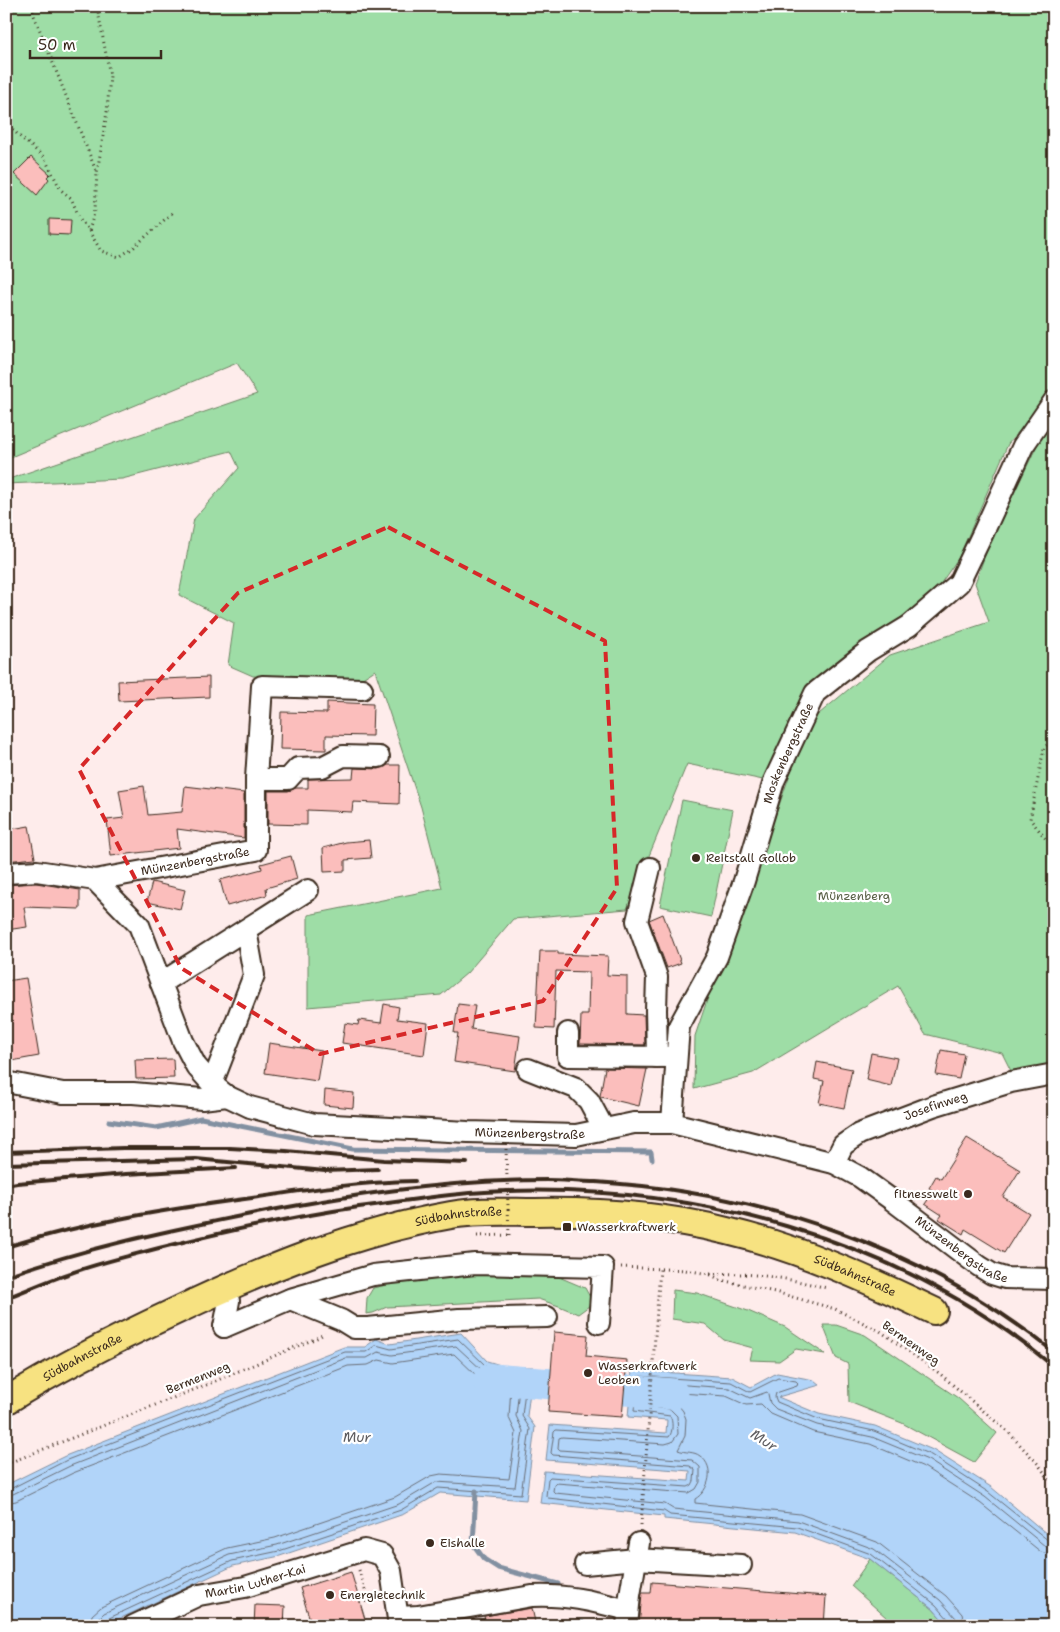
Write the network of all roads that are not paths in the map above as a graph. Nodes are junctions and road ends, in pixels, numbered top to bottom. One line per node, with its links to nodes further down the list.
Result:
1 (1054, 401): 12 (street, Moskenbergstraße)
2 (362, 689): 4 (street, Münzenbergstraße)
3 (379, 757): 4 (street)
4 (256, 779): 7 (street, Münzenbergstraße)
5 (650, 868): 12 (street)
6 (6, 873): 7 (street, Münzenbergstraße)
7 (95, 880): 10 (street, Münzenbergstraße)
8 (308, 890): 9 (street)
9 (246, 930): 10 (street); 16 (street)
10 (161, 983): 16 (street, Münzenbergstraße)
11 (568, 1033): 12 (street)
12 (666, 1057): 17 (street, Moskenbergstraße)
13 (528, 1069): 18 (street)
14 (1054, 1074): 19 (street, Josefinweg)
15 (6, 1082): 16 (street)
16 (220, 1090): 18 (street, Münzenbergstraße)
17 (672, 1122): 18 (street, Münzenbergstraße); 19 (street, Münzenbergstraße)
18 (604, 1129)
19 (834, 1163): 20 (street, Münzenbergstraße)
20 (1054, 1279)
21 (226, 1287): 22 (street); 23 (main road, Südbahnstraße); 26 (main road, Südbahnstraße)
22 (290, 1299): 24 (street); 25 (street)
23 (934, 1311)
24 (547, 1317)
25 (599, 1318)
26 (6, 1401)
27 (638, 1551): 28 (street); 29 (street); 30 (street)
28 (585, 1564)
29 (741, 1566)
30 (627, 1618): 31 (street)
31 (399, 1621): 32 (street, Martin Luther-Kai)
32 (133, 1626)

